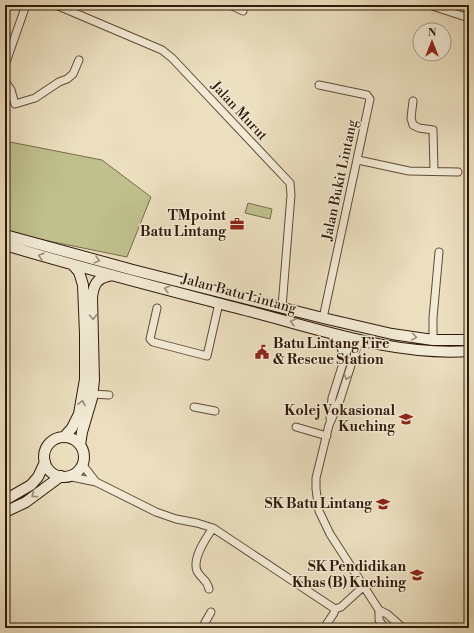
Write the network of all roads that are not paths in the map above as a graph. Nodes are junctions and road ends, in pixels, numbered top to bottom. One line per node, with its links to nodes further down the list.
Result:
1 (26, 5): 8 (street)
2 (56, 5): 21 (street, Jalan Murut)
3 (230, 5): 5 (street)
4 (430, 5): 6 (street)
5 (243, 11)
6 (469, 18)
7 (80, 60): 9 (street)
8 (5, 65)
9 (5, 81)
10 (319, 85): 12 (street, Jalan Bukit Lintang)
11 (413, 102): 13 (street)
12 (358, 160): 13 (street); 23 (street, Jalan Bukit Lintang)
13 (434, 171): 14 (street)
14 (458, 172)
15 (5, 235): 21 (main road, Jalan Batu Lintang, one-way to 21)
16 (5, 246): 18 (main road, Jalan Batu Lintang, one-way to 16)
17 (439, 252): 28 (street)
18 (73, 265): 19 (main road, Jalan Batu Lintang); 41 (main road, one-way to 18)
19 (112, 275): 20 (main road, Jalan Batu Lintang, one-way to 19); 32 (main road, one-way to 32)
20 (219, 303): 22 (street); 25 (main road, Jalan Batu Lintang, one-way to 20)
21 (282, 307): 23 (main road, Jalan Batu Lintang)
22 (158, 308)
23 (323, 318): 24 (main road, Jalan Batu Lintang)
24 (334, 321): 26 (main road, Jalan Batu Lintang); 27 (main road)
25 (330, 332): 27 (main road, Jalan Batu Lintang); 31 (main road)
26 (392, 334): 27 (main road); 28 (main road, Jalan Batu Lintang, one-way to 28)
27 (356, 337): 30 (main road, Jalan Batu Lintang); 31 (street); 35 (street, one-way to 35)
28 (433, 340): 29 (main road, Jalan Batu Lintang)
29 (469, 340)
30 (469, 350)
31 (345, 358): 34 (street)
32 (92, 394): 33 (street); 42 (main road)
33 (109, 395)
34 (332, 398): 35 (street); 38 (street)
35 (340, 400): 38 (street)
36 (194, 407): 37 (street)
37 (215, 411)
38 (330, 425): 40 (street)
39 (296, 427): 40 (street)
40 (327, 436): 50 (street)
41 (64, 437): 42 (main road); 43 (main road)
42 (80, 445): 44 (main road)
43 (45, 462): 45 (main road); 47 (main road)
44 (82, 464): 45 (main road); 46 (street)
45 (64, 476): 46 (street); 48 (main road, one-way to 48)
46 (96, 482): 49 (street)
47 (5, 500)
48 (5, 512)
49 (213, 528): 51 (street); 52 (street)
50 (364, 586): 52 (street); 53 (street)
51 (209, 588)
52 (335, 609): 56 (street)
53 (379, 610): 57 (street); 58 (street)
54 (211, 612): 55 (street)
55 (202, 628)
56 (324, 628)
57 (385, 628)
58 (403, 628)

